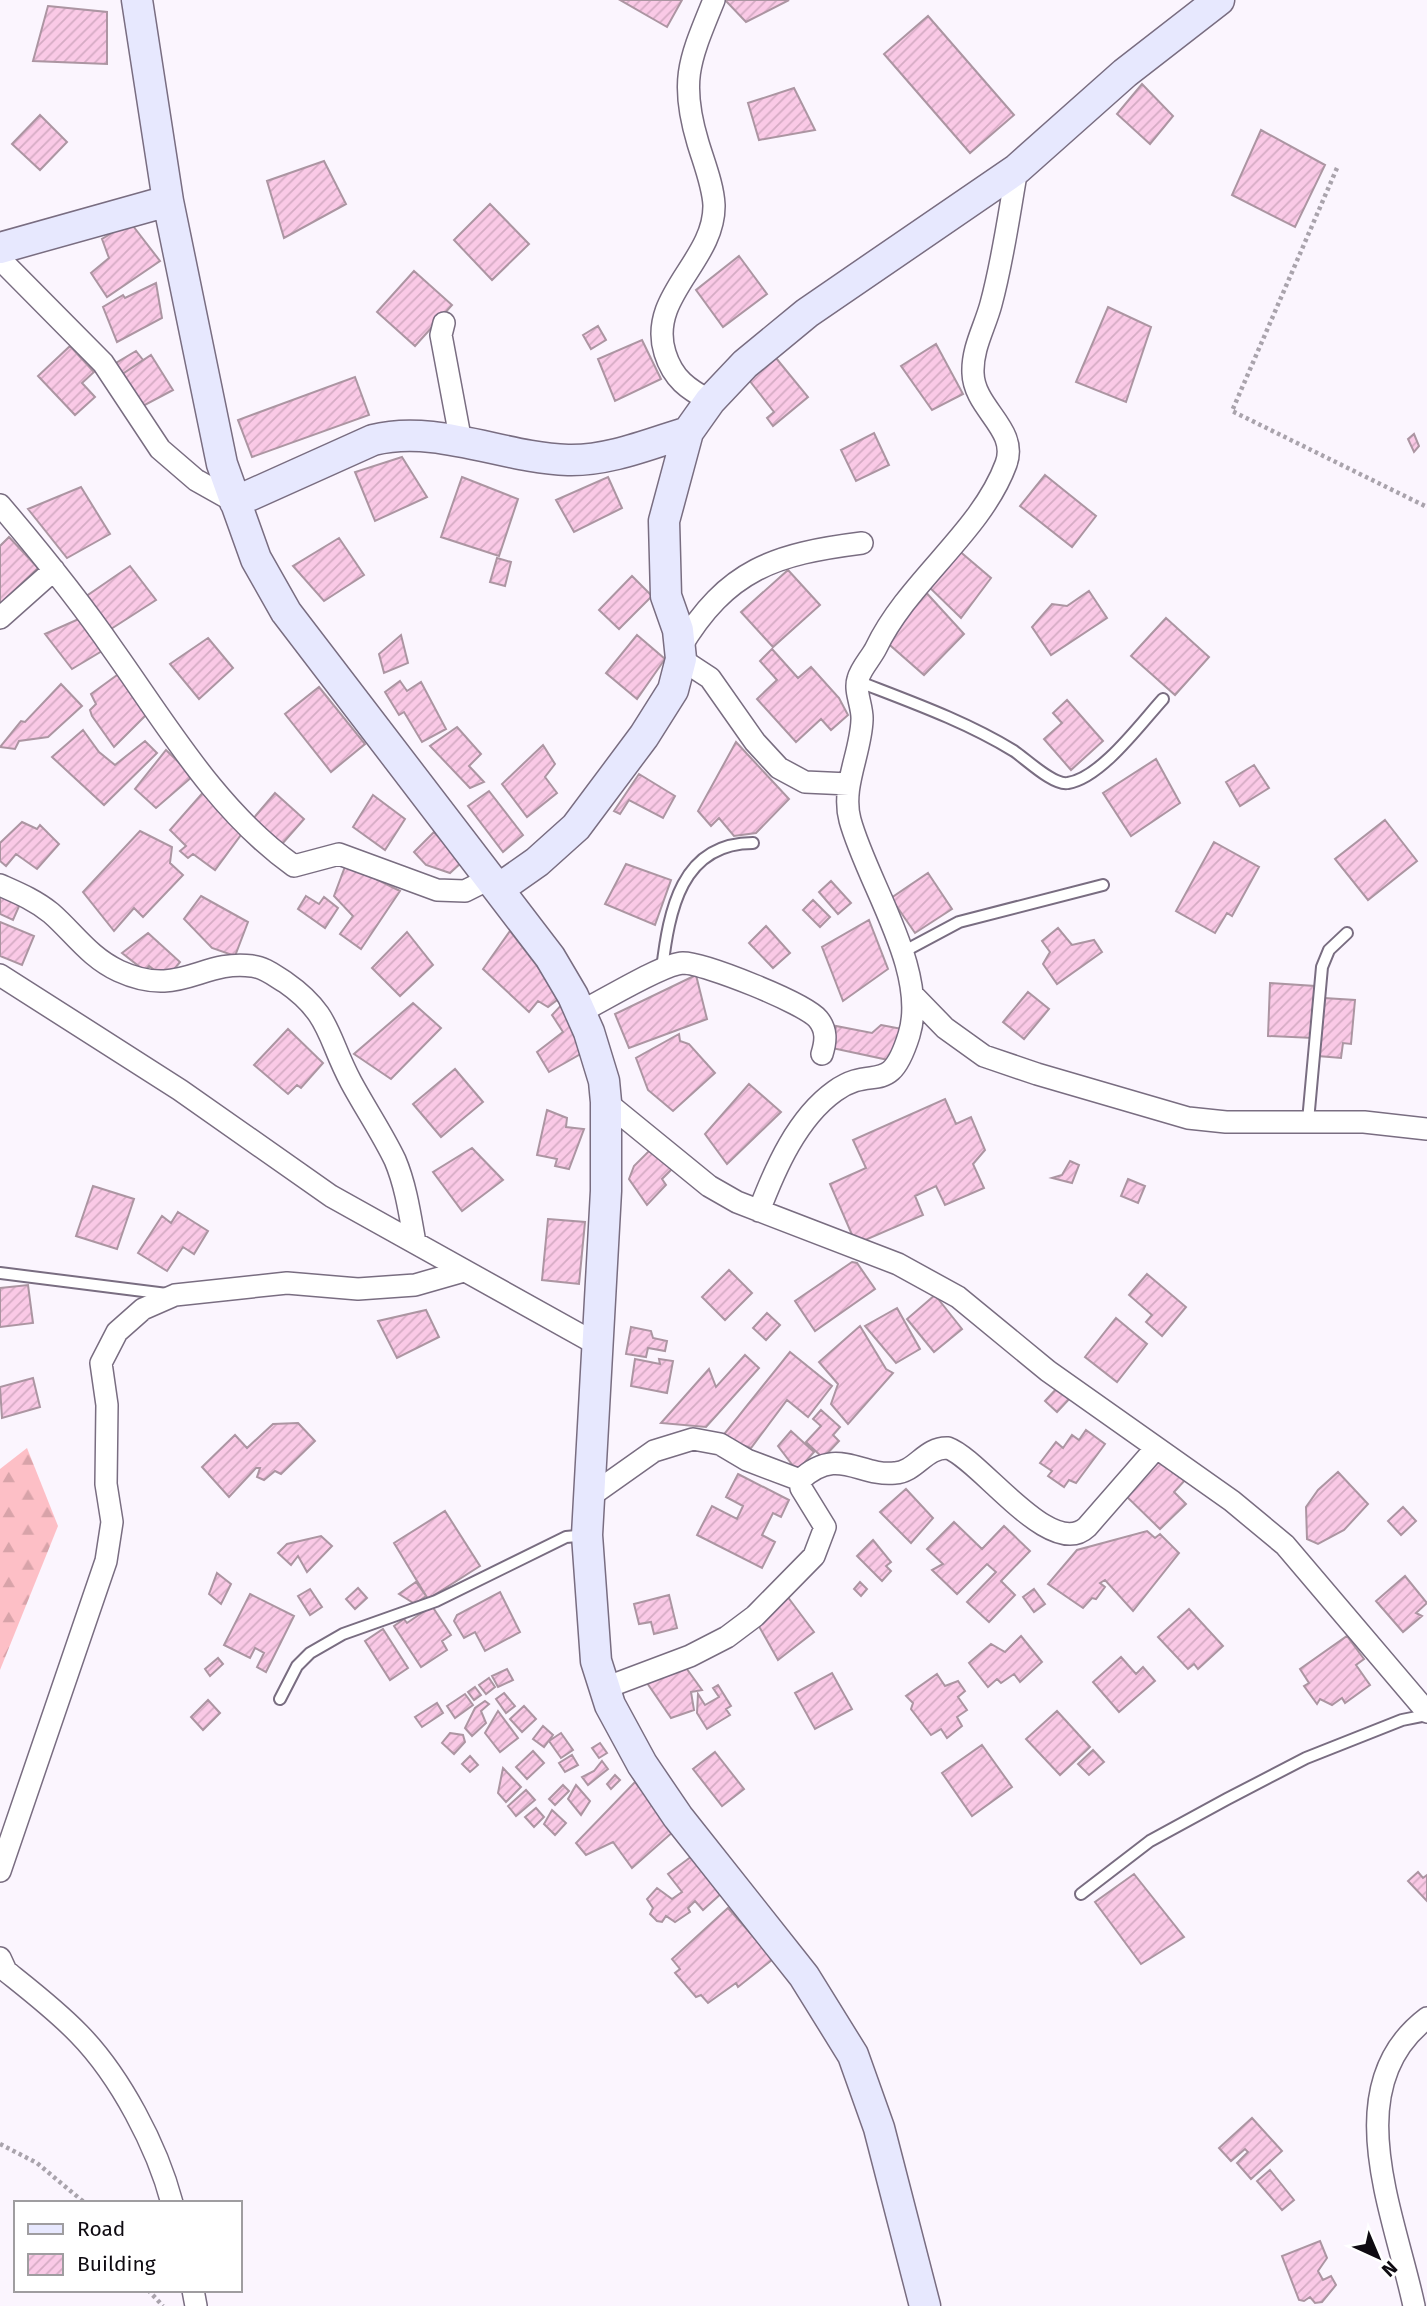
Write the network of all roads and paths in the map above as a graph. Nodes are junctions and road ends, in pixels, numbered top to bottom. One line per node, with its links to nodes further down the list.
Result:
1 (136, 0): 6 (main road)
2 (714, 0): 10 (street)
3 (1219, 0): 5 (main road)
4 (1337, 168): 15 (path)
5 (1017, 169): 10 (main road); 20 (street)
6 (168, 201): 7 (main road); 13 (main road)
7 (0, 248)
8 (0, 259): 13 (street)
9 (444, 323): 12 (street)
10 (710, 401): 11 (main road)
11 (688, 432): 12 (main road); 19 (main road)
12 (461, 442): 13 (main road)
13 (235, 502): 24 (main road)
14 (0, 505): 17 (street)
15 (1427, 507)
16 (862, 543): 19 (street)
17 (54, 570): 18 (street); 24 (street)
18 (0, 618)
19 (680, 654): 22 (street); 24 (main road)
20 (857, 681): 21 (lane); 22 (street)
21 (1163, 699)
22 (849, 784): 28 (street)
23 (753, 843): 29 (lane)
24 (495, 883): 32 (main road)
25 (0, 885): 38 (street)
26 (1103, 885): 28 (lane)
27 (1347, 933): 35 (lane)
28 (901, 953): 31 (street)
29 (662, 969): 32 (street); 33 (street)
30 (0, 975): 38 (street)
31 (913, 995): 35 (street); 37 (street)
32 (580, 1012): 34 (main road)
33 (822, 1054)
34 (606, 1102): 37 (street); 42 (main road)
35 (1308, 1121): 36 (street)
36 (1427, 1129)
37 (759, 1211): 43 (street)
38 (415, 1242): 39 (street)
39 (464, 1271): 41 (street); 42 (street)
40 (0, 1273): 41 (lane)
41 (175, 1295): 50 (street)
42 (600, 1346): 45 (main road)
43 (1156, 1448): 44 (street); 49 (street)
44 (800, 1480): 45 (street); 47 (street)
45 (589, 1497): 46 (main road)
46 (587, 1535): 47 (main road); 48 (lane)
47 (605, 1688): 59 (main road)
48 (281, 1699)
49 (1427, 1714): 51 (lane)
50 (0, 1871)
51 (1081, 1894)
52 (0, 1958): 56 (street)
53 (1427, 2018): 60 (street)
54 (0, 2144): 55 (path)
55 (83, 2201)
56 (171, 2201)
57 (150, 2292): 58 (path)
58 (163, 2306)
59 (925, 2306)
60 (1414, 2306)

